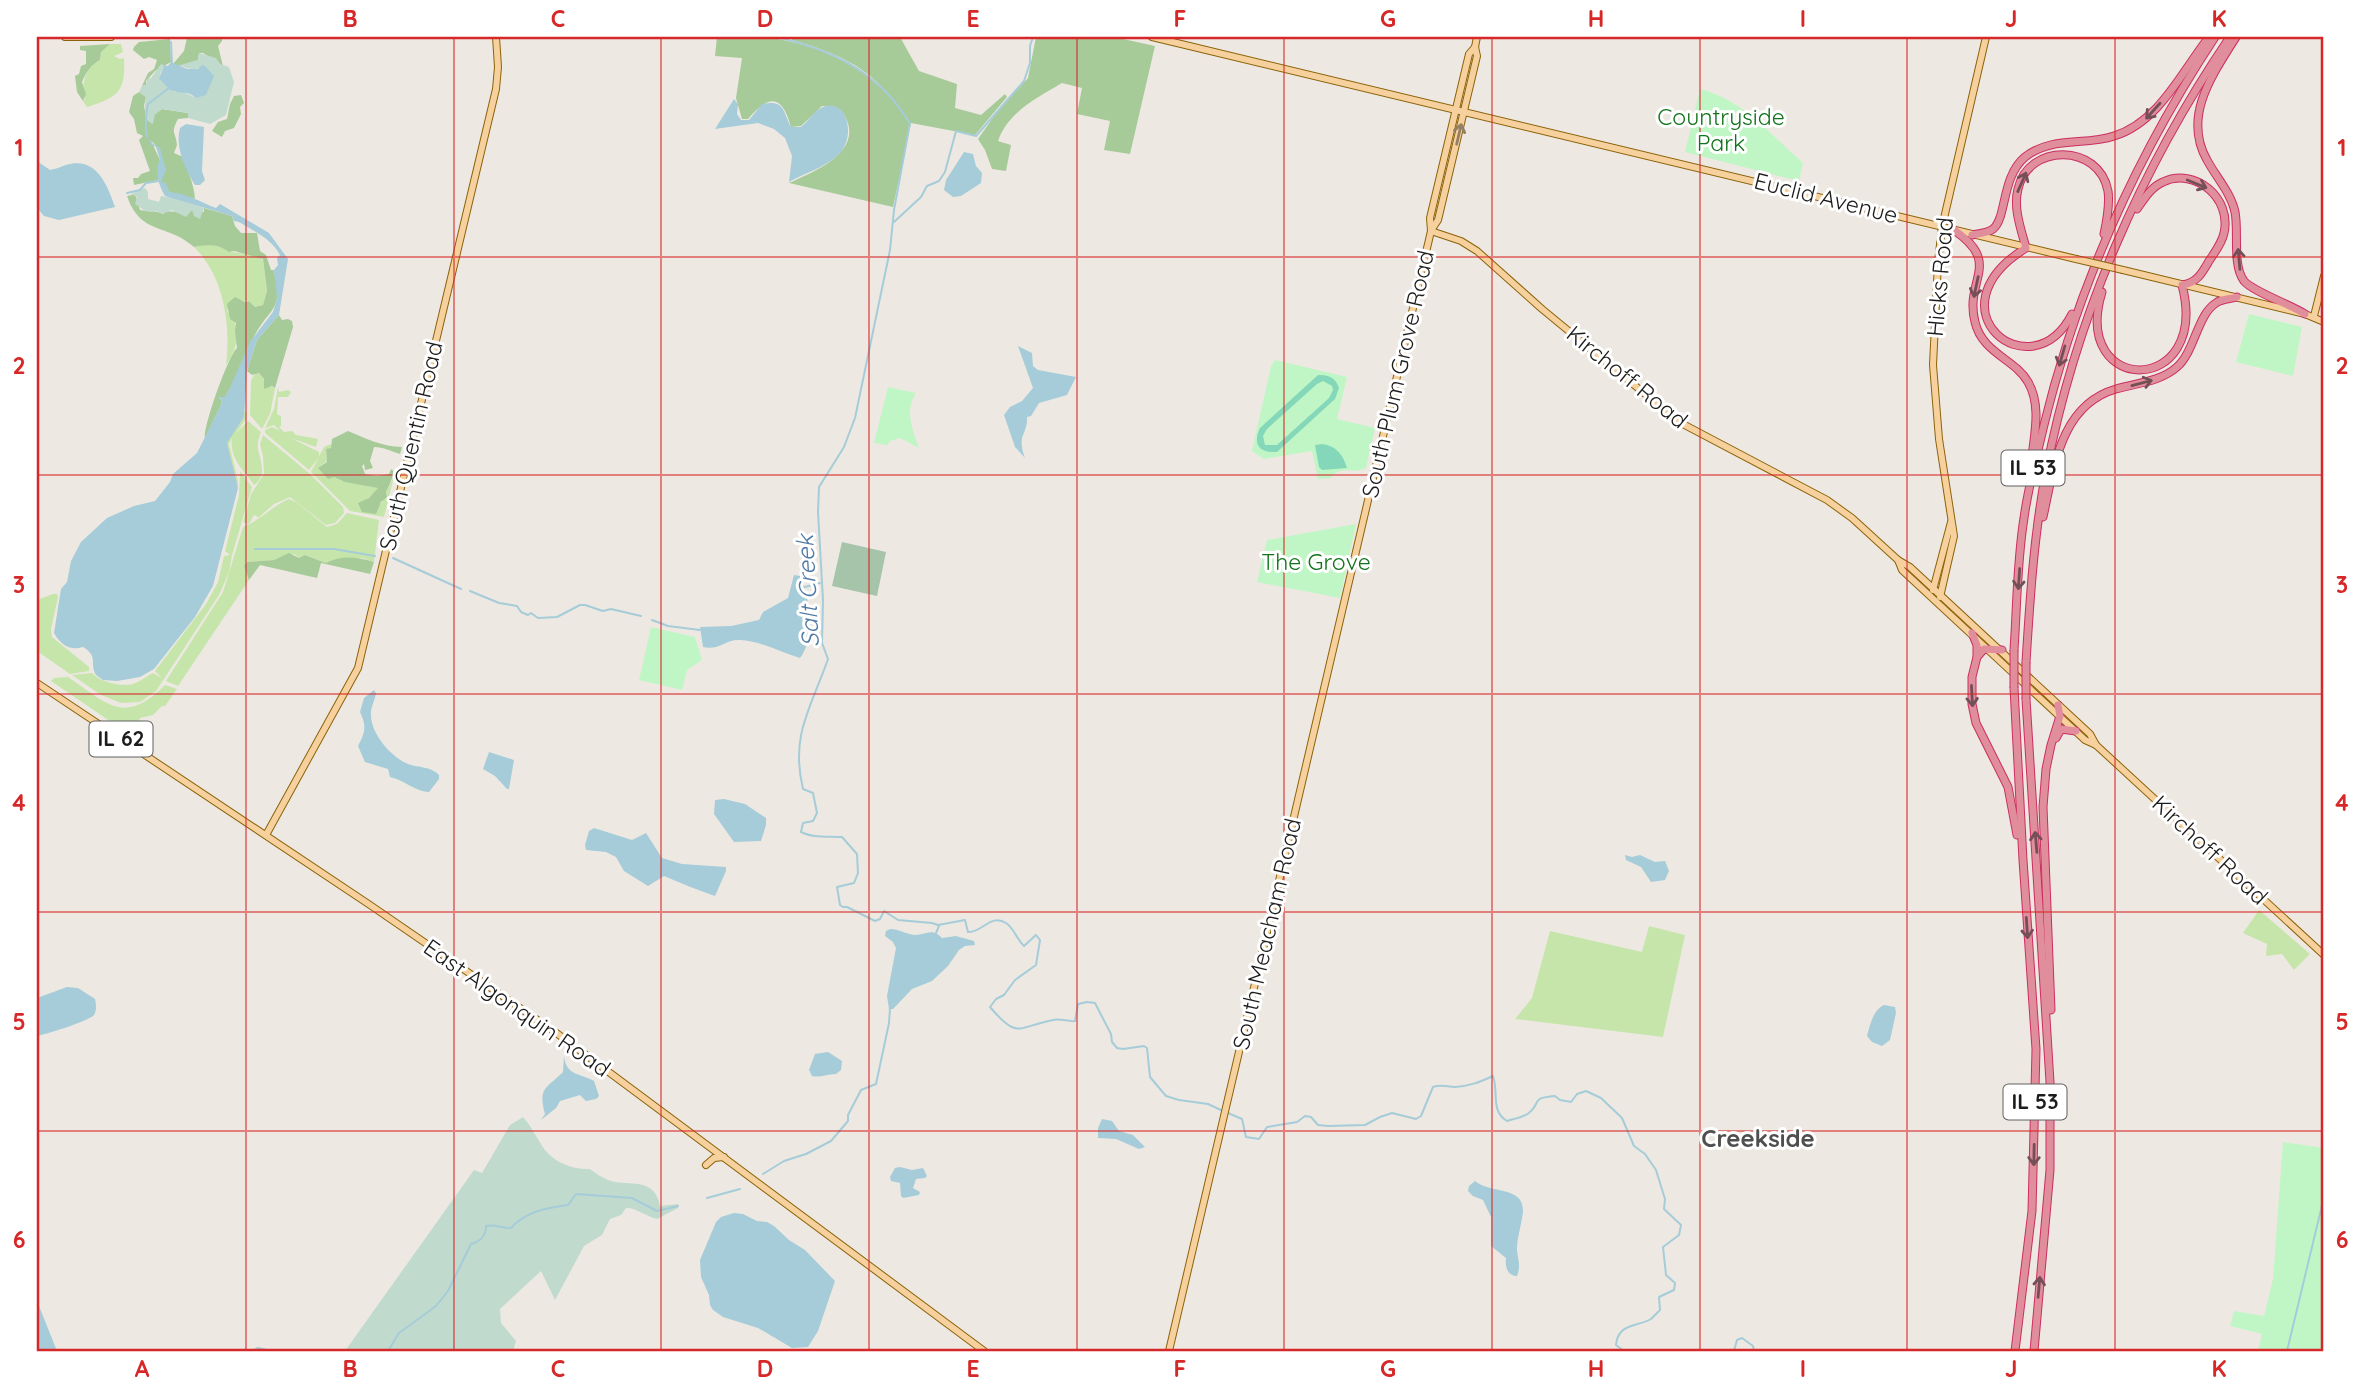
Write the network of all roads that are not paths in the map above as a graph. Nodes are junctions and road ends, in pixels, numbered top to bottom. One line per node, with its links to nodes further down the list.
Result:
1 (65, 37): 2 (main road)
2 (111, 37)
3 (496, 37): 49 (main road, South Quentin Road)
4 (1152, 37): 11 (main road, Euclid Avenue)
5 (1477, 37): 10 (main road, South Plum Grove Road)
6 (1986, 37): 13 (main road, Hicks Road)
7 (2208, 37): 16 (highway, one-way to 16)
8 (2215, 37): 17 (highway, IL 53)
9 (2233, 37): 18 (highway, IL 53); 25 (highway, one-way to 9)
10 (1475, 47): 11 (main road, South Plum Grove Road); 12 (main road, South Plum Grove Road)
11 (1455, 110): 12 (main road, Euclid Avenue); 15 (main road, South Plum Grove Road)
12 (1464, 112): 13 (main road, Euclid Avenue); 15 (main road, South Plum Grove Road, one-way to 12)
13 (1942, 227): 14 (main road, Euclid Avenue); 30 (main road, Hicks Road)
14 (1954, 230): 16 (main road, Euclid Avenue); 28 (highway, one-way to 28)
15 (1431, 231): 29 (main road, South Plum Grove Road); 32 (main road, Kirchoff Road)
16 (1972, 235): 19 (main road, Euclid Avenue)
17 (2101, 246): 19 (highway, one-way to 17); 23 (highway, IL 53)
18 (2115, 246): 20 (highway, IL 53); 22 (highway, one-way to 22)
19 (2026, 248): 22 (main road, Euclid Avenue, bridge); 23 (highway)
20 (2108, 261): 22 (highway); 31 (highway, IL 53)
21 (2324, 276): 25 (main road)
22 (2182, 285): 24 (main road, Euclid Avenue)
23 (2083, 291): 28 (highway, IL 53, one-way to 28)
24 (2236, 298): 25 (main road, Euclid Avenue); 31 (highway, one-way to 24)
25 (2310, 315): 26 (main road); 27 (main road)
26 (2324, 315)
27 (2324, 322)
28 (2030, 483): 50 (highway, IL 53, one-way to 50, bridge)
29 (1365, 516): 57 (main road, South Meacham Road)
30 (1951, 521): 33 (main road); 36 (main road)
31 (2035, 548): 52 (highway, IL 53, one-way to 31, bridge)
32 (1898, 561): 34 (main road, Kirchoff Road); 37 (main road, Kirchoff Road)
33 (1938, 571): 34 (main road); 35 (main road)
34 (1920, 575): 35 (main road, Kirchoff Road)
35 (1934, 589): 36 (main road, Kirchoff Road); 37 (main road)
36 (1940, 594): 38 (main road); 41 (main road, Kirchoff Road)
37 (1931, 597): 38 (main road, Kirchoff Road)
38 (1938, 604): 39 (main road, Kirchoff Road)
39 (1972, 633): 40 (main road, Kirchoff Road); 42 (highway)
40 (1987, 649): 41 (highway); 42 (highway); 45 (main road, Kirchoff Road)
41 (2002, 650): 44 (main road, Kirchoff Road)
42 (1977, 657): 50 (highway, one-way to 50)
43 (37, 683): 49 (main road, East Algonquin Road / IL 62)
44 (2058, 705): 45 (highway); 47 (main road, Kirchoff Road)
45 (2060, 716): 46 (main road, Kirchoff Road); 48 (highway)
46 (2076, 731): 47 (main road, Kirchoff Road); 48 (highway)
47 (2096, 745): 51 (main road, Kirchoff Road)
48 (2048, 762): 52 (highway)
49 (266, 835): 53 (main road, East Algonquin Road / IL 62)
50 (2023, 860): 55 (highway, IL 53, one-way to 55)
51 (2324, 955)
52 (2049, 1056): 58 (highway, IL 53, one-way to 52)
53 (724, 1157): 54 (main road); 56 (main road, East Algonquin Road / IL 62)
54 (705, 1165)
55 (2014, 1349)
56 (984, 1351)
57 (1169, 1351)
58 (2032, 1351)

